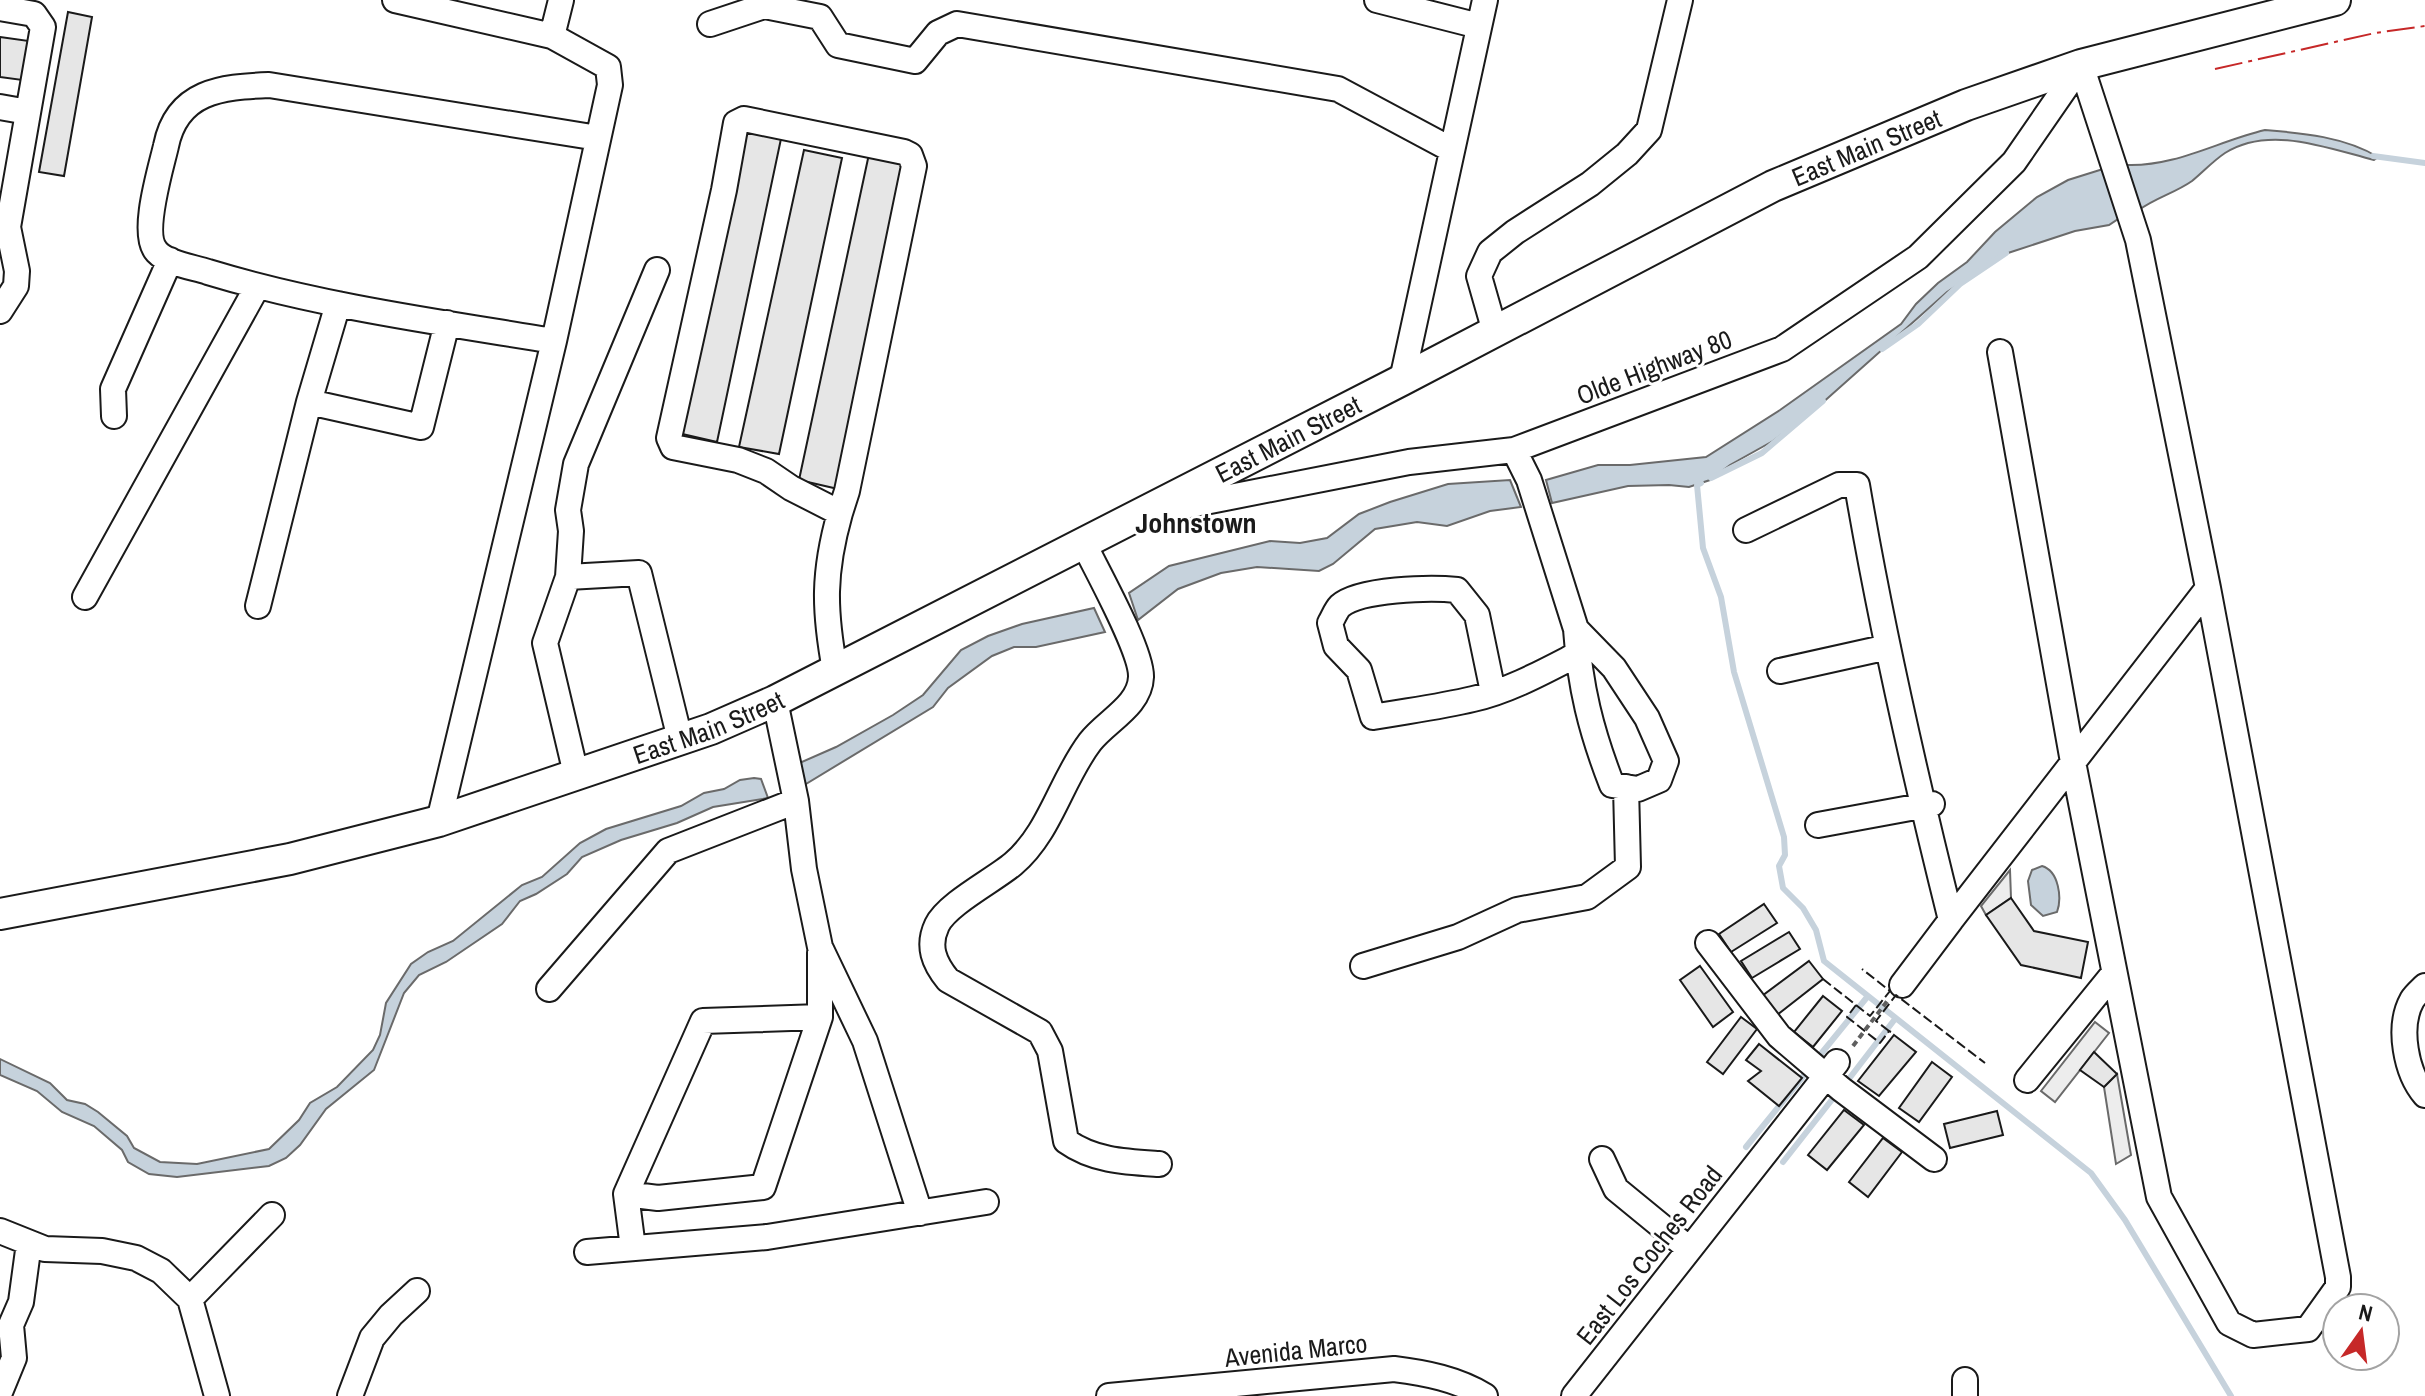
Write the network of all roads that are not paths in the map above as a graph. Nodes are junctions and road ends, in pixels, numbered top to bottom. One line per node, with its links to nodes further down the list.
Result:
1 (395, 0): 7 (street)
2 (561, 0): 11 (street)
3 (1377, 0): 10 (street)
4 (1485, 0): 10 (street)
5 (1680, 0): 23 (street)
6 (2324, 1): 12 (main road, East Main Street)
7 (452, 6): 11 (street)
8 (9, 9): 14 (street)
9 (710, 24): 16 (street)
10 (1479, 26): 16 (street)
11 (552, 36): 15 (street)
12 (2081, 65): 23 (main road, East Main Street); 29 (street, Olde Highway 80); 35 (street)
13 (0, 107): 14 (street)
14 (28, 112): 21 (street)
15 (598, 138): 17 (street); 24 (street)
16 (1452, 150): 26 (street)
17 (170, 260): 19 (street); 28 (street)
18 (657, 270): 34 (street)
19 (257, 287): 20 (street); 36 (street)
20 (338, 304): 22 (street); 27 (street)
21 (0, 311)
22 (447, 323): 24 (street); 27 (street)
23 (1495, 332): 26 (main road, East Main Street)
24 (554, 341): 51 (street)
25 (2000, 352): 46 (street)
26 (1402, 380): 31 (main road, East Main Street)
27 (309, 402): 37 (street)
28 (114, 416)
29 (1514, 450): 31 (street, Olde Highway 80); 38 (street)
30 (840, 513): 30 (street); 41 (street)
31 (1137, 515): 33 (main road, East Main Street)
32 (1746, 530): 39 (street)
33 (1084, 544): 41 (main road, East Main Street); 68 (street)
34 (568, 577): 45 (street); 47 (street)
35 (2208, 588): 46 (street); 58 (street)
36 (85, 597)
37 (258, 606)
38 (1576, 629): 40 (street); 48 (street)
39 (1888, 647): 42 (street); 50 (street)
40 (1578, 654): 43 (street); 48 (street)
41 (835, 670): 44 (main road, East Main Street)
42 (1780, 671)
43 (1493, 692): 43 (street)
44 (775, 701): 45 (main road, East Main Street); 49 (street)
45 (680, 739): 47 (main road, East Main Street)
46 (2073, 762): 54 (street); 58 (street)
47 (576, 774): 51 (main road, East Main Street)
48 (1626, 787): 57 (street)
49 (796, 801): 56 (street); 60 (street)
50 (1927, 805): 52 (street); 54 (street)
51 (439, 821): 53 (main road, East Main Street)
52 (1818, 825)
53 (0, 914)
54 (1951, 920): 61 (street)
55 (1708, 943): 63 (street)
56 (820, 947): 62 (street); 71 (street)
57 (1363, 966)
58 (2114, 973): 64 (street)
59 (2425, 986): 65 (street)
60 (549, 989)
61 (1898, 989)
62 (820, 1017): 69 (street); 69 (street)
63 (1838, 1061): 67 (street); 76 (street, East Los Coches Road)
64 (2027, 1080)
65 (2425, 1095)
66 (1602, 1159): 76 (street)
67 (1934, 1159)
68 (1159, 1164)
69 (626, 1194): 75 (street)
70 (986, 1202): 71 (street)
71 (920, 1213): 75 (street)
72 (272, 1215): 79 (street)
73 (0, 1231): 74 (street)
74 (29, 1243): 79 (street); 80 (street)
75 (633, 1248): 77 (street)
76 (1688, 1248): 85 (street, East Los Coches Road)
77 (587, 1252)
78 (417, 1291): 82 (street)
79 (190, 1299): 81 (street)
80 (0, 1392)
81 (217, 1396)
82 (350, 1396)
83 (1109, 1396): 84 (street, Avenida Marco)
84 (1485, 1396)
85 (1574, 1396)

